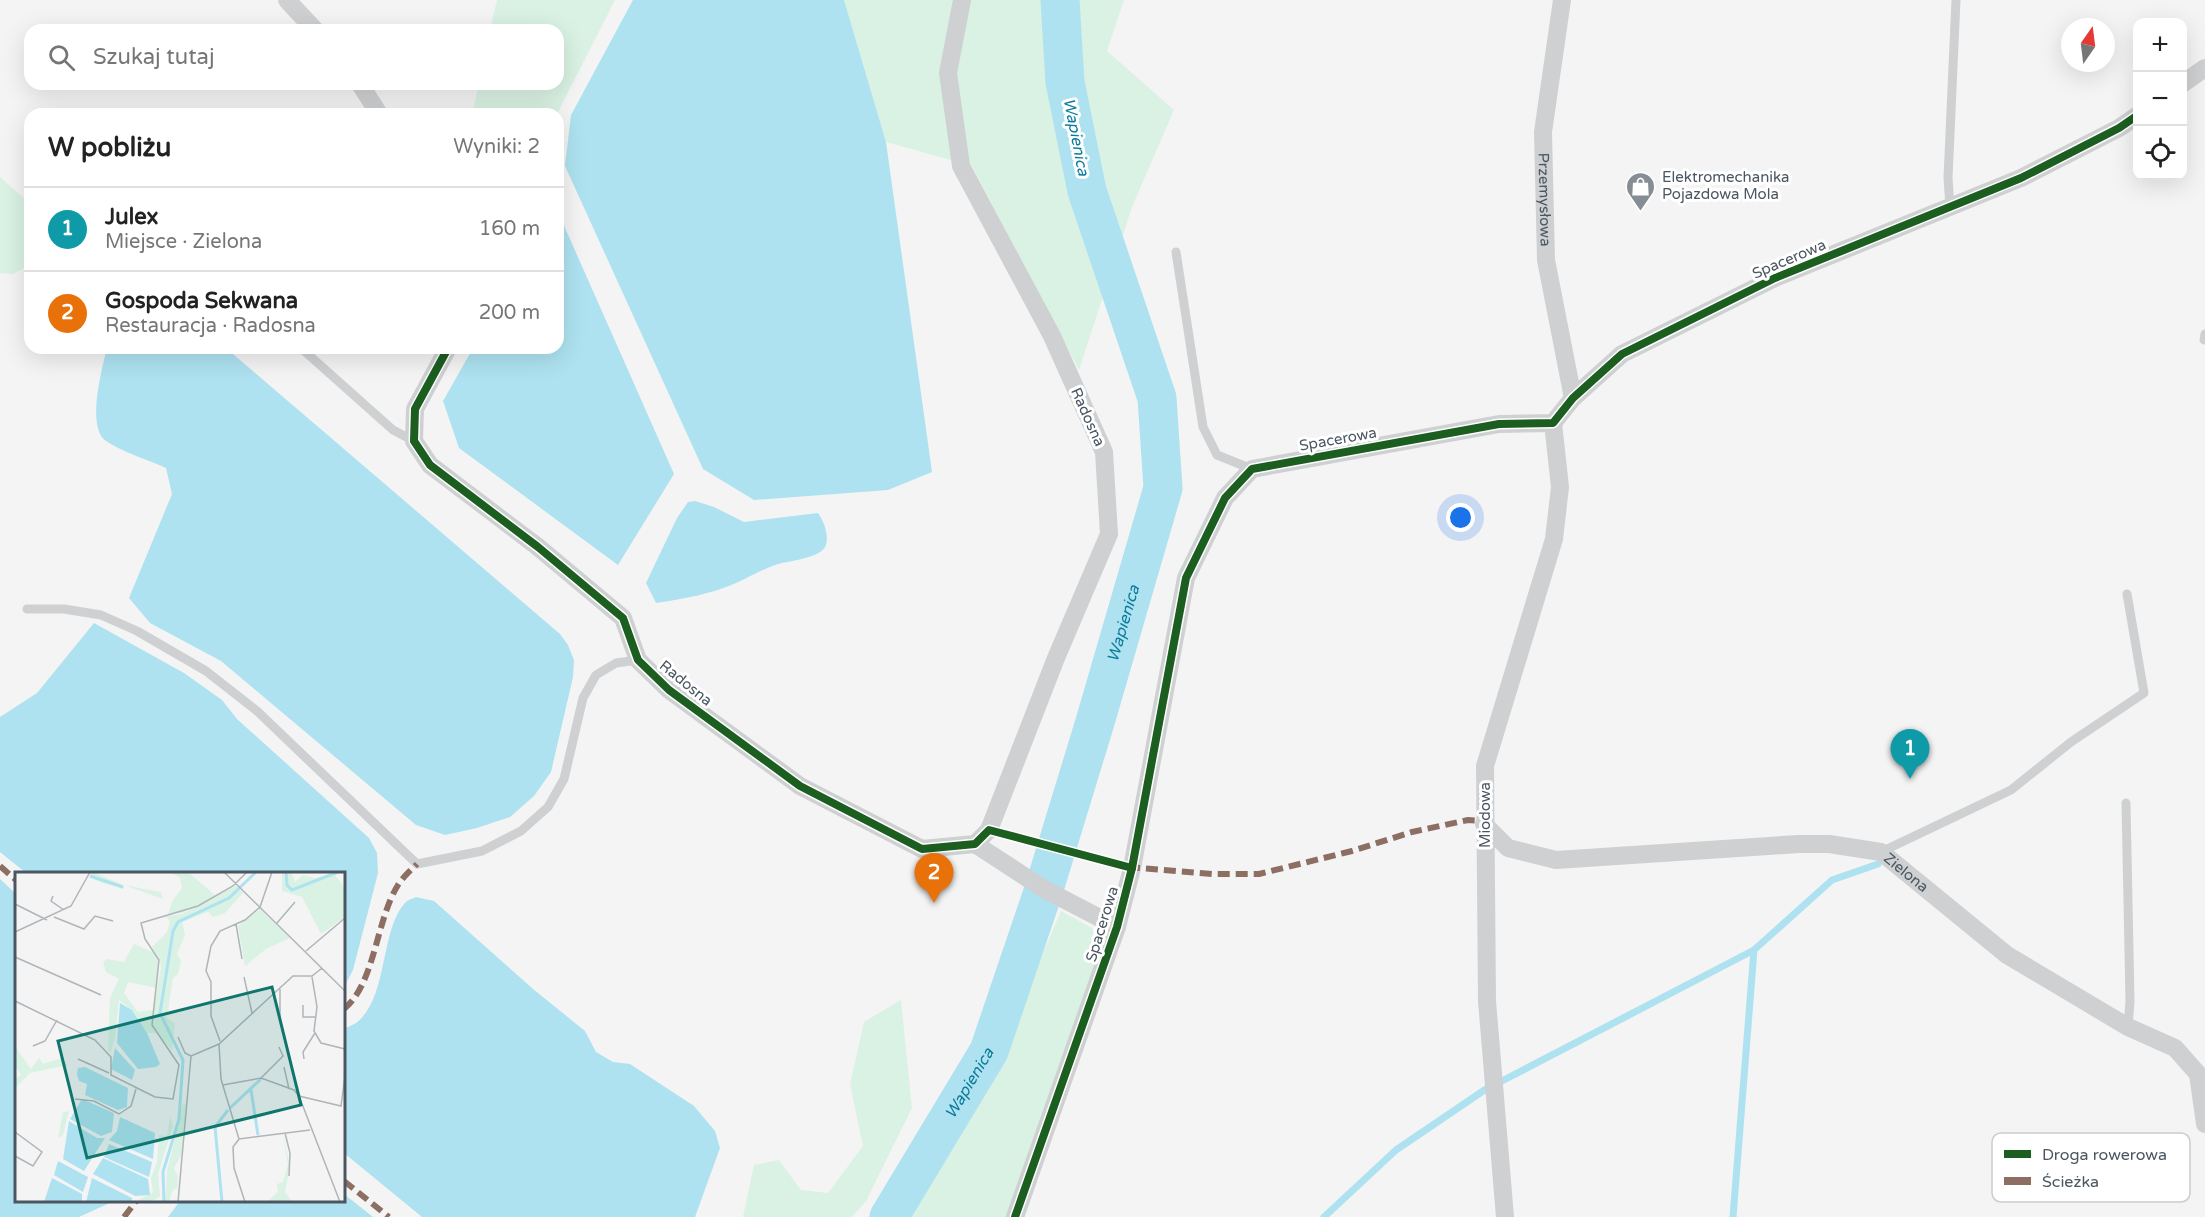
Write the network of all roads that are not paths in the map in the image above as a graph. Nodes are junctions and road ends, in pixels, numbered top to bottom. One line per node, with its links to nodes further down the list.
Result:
1 (287, 0): 5 (street)
2 (962, 0): 24 (street, Radosna)
3 (1562, 0): 15 (street, Przemysłowa)
4 (1956, 0): 11 (lane)
5 (309, 24)
6 (2205, 68): 7 (street)
7 (2187, 81)
8 (364, 90): 9 (street)
9 (375, 108)
10 (2133, 118): 11 (street, Spacerowa)
11 (1950, 207): 15 (street, Spacerowa)
12 (1176, 252): 18 (lane)
13 (308, 354): 17 (lane)
14 (445, 354): 17 (street)
15 (1573, 398): 16 (street, Spacerowa)
16 (1553, 423): 18 (street, Spacerowa); 23 (street, Miodowa)
17 (414, 441): 21 (street, Radosna)
18 (1252, 468): 26 (street, Spacerowa)
19 (2127, 594): 25 (lane)
20 (27, 609): 21 (lane)
21 (638, 660): 24 (street, Radosna)
22 (2126, 803): 27 (lane)
23 (1485, 824): 25 (street, Zielona); 30 (street, Miodowa)
24 (975, 843): 26 (street)
25 (1881, 852): 27 (street, Zielona)
26 (1117, 927): 29 (street, Spacerowa)
27 (2128, 1027): 28 (street, Zielona)
28 (2205, 1124)
29 (1015, 1217)
30 (1505, 1217)

